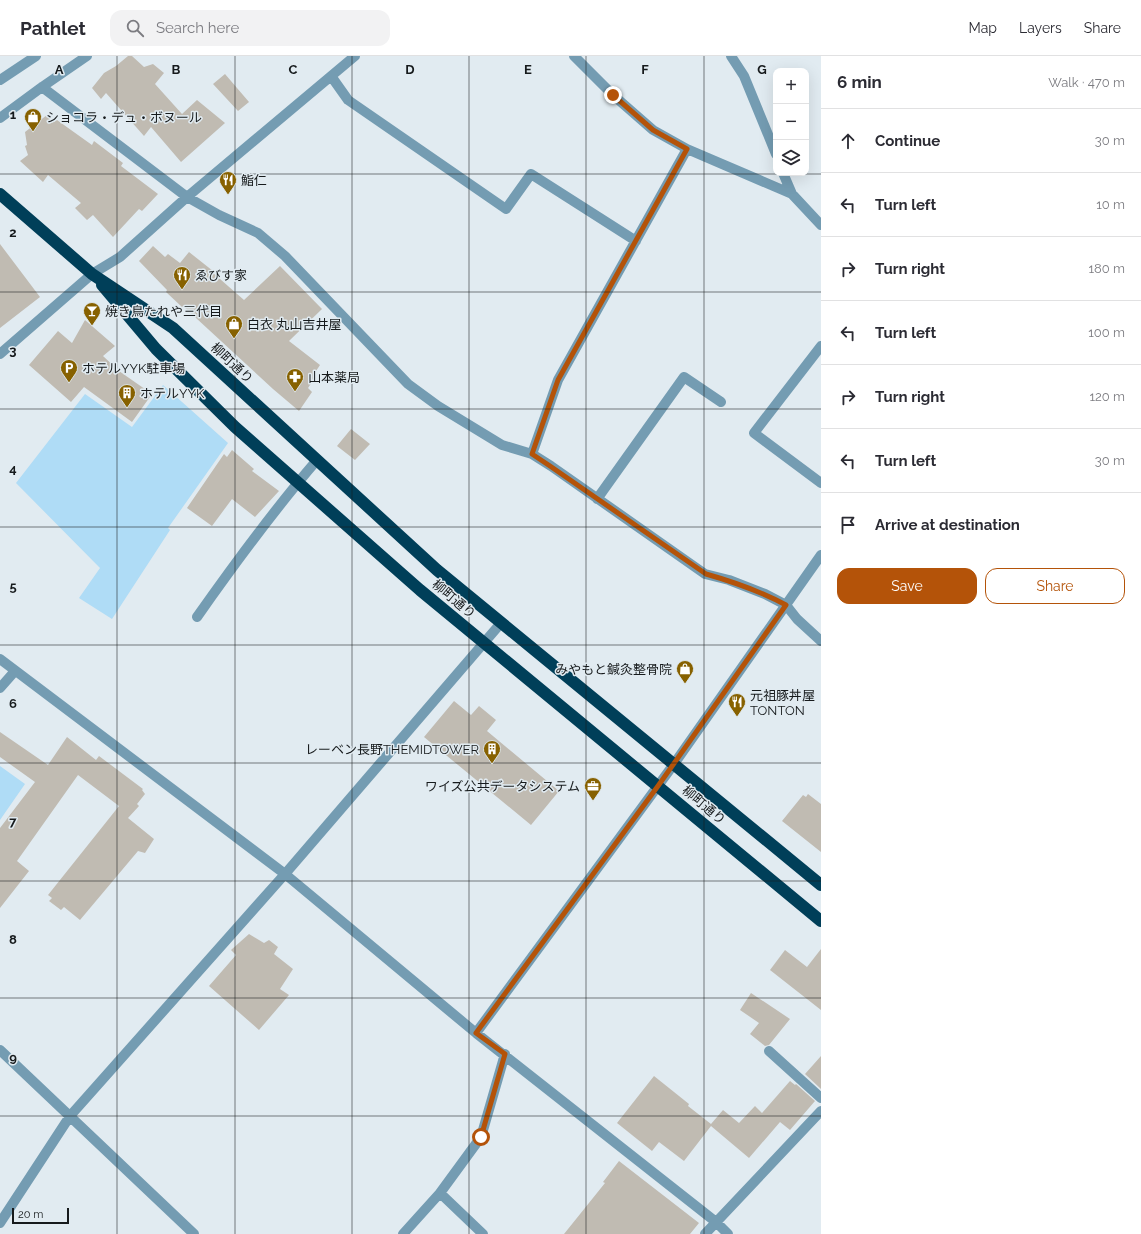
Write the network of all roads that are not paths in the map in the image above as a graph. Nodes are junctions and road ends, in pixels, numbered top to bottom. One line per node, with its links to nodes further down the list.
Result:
1 (36, 56): 7 (street)
2 (87, 56): 8 (street)
3 (355, 56): 6 (street)
4 (574, 56): 11 (street)
5 (731, 56): 10 (street)
6 (331, 76): 15 (street); 17 (street)
7 (0, 80)
8 (42, 87): 9 (street); 15 (street)
9 (0, 118)
10 (773, 147)
11 (687, 149): 14 (street); 17 (street)
12 (784, 176): 14 (street)
13 (0, 194): 18 (highway, 柳町通り)
14 (792, 194): 16 (street)
15 (187, 197): 18 (street); 22 (street)
16 (821, 225)
17 (636, 241): 22 (street)
18 (92, 274): 20 (street); 23 (highway, 柳町通り); 24 (highway, 柳町通り)
19 (821, 346): 25 (street)
20 (0, 354)
21 (721, 402): 26 (street)
22 (532, 454): 26 (street)
23 (317, 460): 24 (street); 30 (highway, 柳町通り)
24 (298, 482): 29 (street); 32 (highway, 柳町通り)
25 (821, 483)
26 (597, 499): 28 (street)
27 (821, 555): 28 (street)
28 (786, 605): 31 (street); 36 (street)
29 (197, 617)
30 (501, 623): 32 (street); 36 (highway, 柳町通り)
31 (821, 641)
32 (484, 642): 37 (highway, 柳町通り); 38 (street)
33 (0, 659): 34 (street)
34 (15, 671): 35 (street); 38 (street)
35 (0, 688)
36 (674, 764): 37 (street); 39 (highway, 柳町通り)
37 (658, 786): 40 (highway, 柳町通り); 41 (street)
38 (285, 874): 41 (street); 47 (street)
39 (821, 885)
40 (821, 921)
41 (476, 1033): 44 (street)
42 (0, 1050): 47 (street)
43 (769, 1051): 45 (street)
44 (505, 1054): 48 (street); 49 (street)
45 (821, 1098)
46 (821, 1111): 49 (street)
47 (70, 1116): 50 (street); 51 (street)
48 (440, 1193): 52 (street); 53 (street)
49 (716, 1222): 54 (street); 55 (street)
50 (0, 1223)
51 (194, 1234)
52 (403, 1234)
53 (483, 1234)
54 (705, 1234)
55 (728, 1234)

